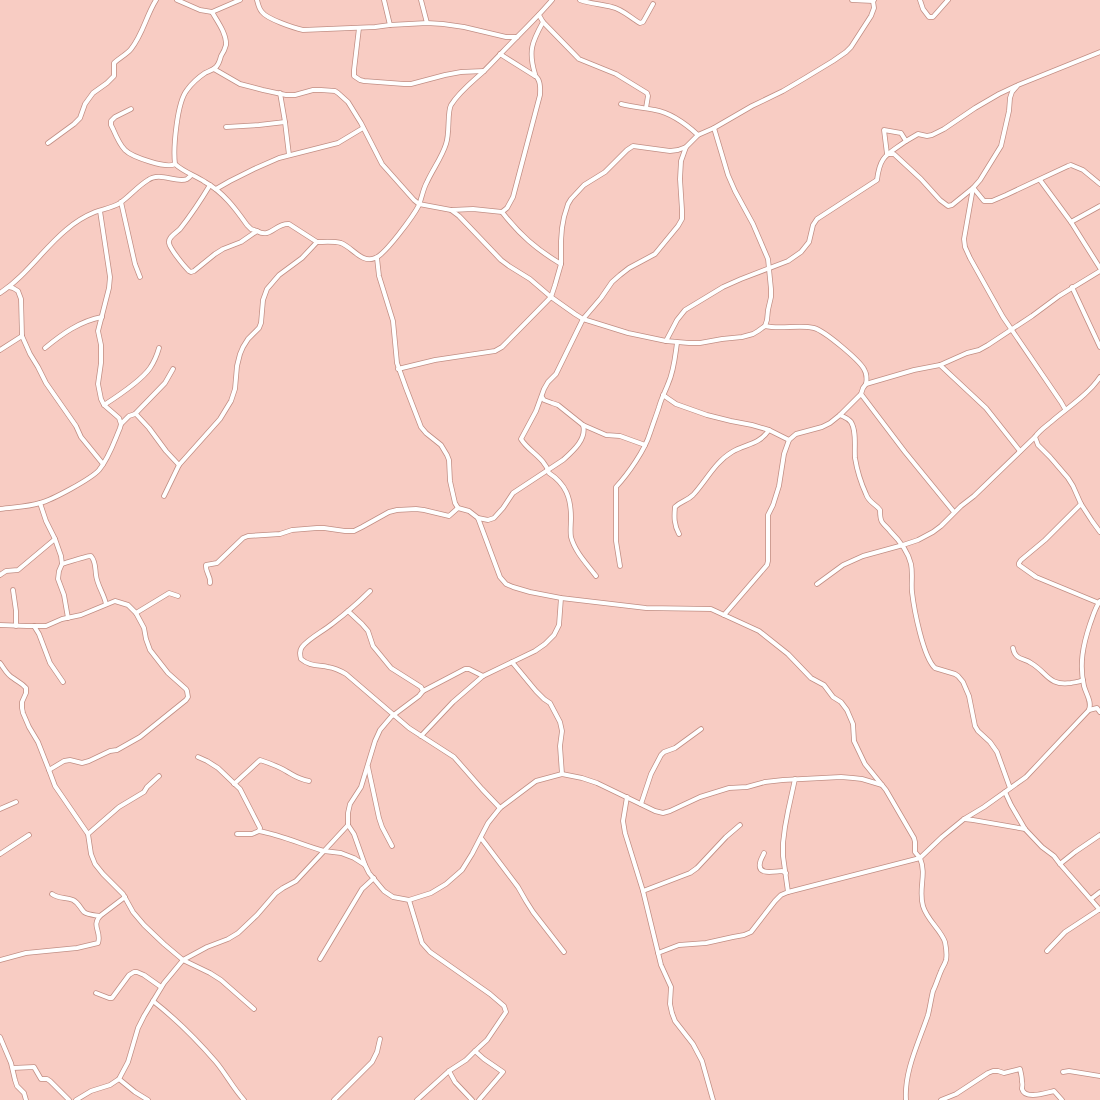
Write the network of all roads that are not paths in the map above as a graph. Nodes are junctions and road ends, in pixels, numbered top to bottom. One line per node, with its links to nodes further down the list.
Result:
1 (156, 0): 38 (street)
2 (177, 0): 15 (street)
3 (240, 0): 13 (street)
4 (257, 0): 20 (street)
5 (384, 0): 19 (street)
6 (421, 0): 18 (street)
7 (552, 0): 16 (street)
8 (580, 0): 14 (street)
9 (852, 0): 10 (street)
10 (873, 0): 35 (street)
11 (920, 0): 12 (street)
12 (948, 0)
13 (233, 2): 15 (street)
14 (653, 4)
15 (212, 12): 24 (street)
16 (539, 15): 17 (street); 21 (street)
17 (543, 22): 26 (street); 30 (street)
18 (427, 23): 19 (street); 21 (street)
19 (390, 25): 20 (street)
20 (358, 28): 25 (street)
21 (517, 37): 23 (street)
22 (1100, 52): 27 (street)
23 (500, 54): 25 (street); 26 (street)
24 (214, 69): 28 (street); 42 (street)
25 (484, 71): 50 (street)
26 (535, 76): 54 (street)
27 (1018, 85): 37 (street); 47 (street)
28 (280, 93): 32 (street); 34 (street)
29 (621, 104): 30 (street)
30 (646, 108): 36 (street)
31 (132, 109): 42 (street)
32 (285, 122): 33 (street); 41 (street)
33 (226, 127)
34 (363, 128): 41 (street); 50 (street)
35 (714, 128): 36 (street); 60 (street)
36 (698, 135): 39 (street)
37 (906, 141): 40 (street); 40 (street)
38 (48, 142)
39 (686, 147): 59 (street); 69 (street)
40 (888, 154): 47 (street); 60 (street)
41 (289, 155): 48 (street)
42 (175, 164): 43 (street)
43 (191, 175): 46 (street); 49 (street)
44 (1040, 180): 45 (street); 47 (street); 55 (street)
45 (1100, 184)
46 (210, 185): 48 (street); 56 (street)
47 (973, 188): 71 (street)
48 (216, 189): 56 (street)
49 (121, 202): 53 (street); 63 (street)
50 (419, 204): 52 (street); 58 (street)
51 (1100, 206): 55 (street)
52 (450, 210): 54 (street); 67 (street)
53 (100, 211): 64 (street); 68 (street)
54 (502, 212): 59 (street)
55 (1071, 222): 61 (street)
56 (257, 231): 57 (street)
57 (317, 242): 58 (street); 99 (street)
58 (377, 258): 81 (street)
59 (561, 264): 67 (street)
60 (769, 268): 70 (street); 73 (street)
61 (1100, 268)
62 (1100, 271): 65 (street)
63 (140, 276)
64 (8, 287): 66 (street); 72 (street)
65 (1072, 287): 71 (street); 75 (street)
66 (0, 292)
67 (551, 297): 69 (street); 81 (street)
68 (102, 317): 76 (street); 87 (street)
69 (583, 319): 73 (street); 86 (street)
70 (765, 326): 74 (street); 83 (street)
71 (1012, 330): 79 (street); 88 (street)
72 (22, 336): 78 (street); 98 (street)
73 (666, 341): 74 (street)
74 (677, 343): 85 (street)
75 (1100, 347)
76 (45, 348)
77 (159, 348): 87 (street)
78 (0, 350)
79 (940, 365): 83 (street); 97 (street)
80 (173, 369): 89 (street)
81 (398, 369): 104 (street)
82 (1100, 377): 88 (street)
83 (866, 384): 84 (street)
84 (861, 394): 90 (street); 106 (street)
85 (663, 395): 93 (street); 96 (street)
86 (542, 397): 92 (street); 100 (street)
87 (104, 405): 91 (street)
88 (1065, 409): 94 (street)
89 (135, 414): 91 (street); 99 (street)
90 (840, 415): 95 (street); 111 (street)
91 (121, 424): 98 (street)
92 (583, 424): 96 (street); 100 (street)
93 (768, 430): 95 (street); 109 (street)
94 (1035, 437): 97 (street); 103 (street)
95 (789, 440): 126 (street)
96 (645, 445): 113 (street)
97 (1020, 452): 106 (street)
98 (103, 464): 102 (street)
99 (179, 465): 101 (street)
100 (549, 470): 107 (street); 115 (street)
101 (164, 496)
102 (40, 503): 105 (street); 110 (street)
103 (1081, 504): 108 (street); 122 (street)
104 (458, 508): 107 (street); 116 (street)
105 (0, 509)
106 (954, 512): 111 (street)
107 (478, 518): 121 (street)
108 (1100, 532)
109 (679, 534)
110 (55, 539): 112 (street); 114 (street)
111 (903, 545): 117 (street); 152 (street)
112 (62, 564): 123 (street); 127 (street)
113 (620, 566)
114 (0, 575)
115 (596, 576)
116 (210, 583)
117 (817, 584)
118 (13, 590): 129 (street)
119 (370, 591): 124 (street)
120 (178, 596): 125 (street)
121 (561, 598): 126 (street); 132 (street)
122 (1099, 602): 135 (street)
123 (106, 604): 125 (street); 127 (street)
124 (348, 611): 137 (street); 140 (street)
125 (136, 613): 145 (street)
126 (724, 615): 151 (street)
127 (68, 618): 130 (street)
128 (0, 625): 129 (street)
129 (16, 626): 130 (street)
130 (34, 626): 136 (street)
131 (1014, 648): 135 (street)
132 (512, 662): 134 (street); 146 (street)
133 (0, 663): 145 (street)
134 (483, 676): 137 (street); 142 (street)
135 (1083, 680): 138 (street)
136 (63, 682)
137 (423, 691): 140 (street)
138 (1089, 710): 139 (street); 152 (street)
139 (1100, 712)
140 (394, 714): 142 (street); 144 (street)
141 (702, 728): 156 (street)
142 (421, 736): 157 (street)
143 (198, 757): 150 (street)
144 (368, 767): 160 (street); 169 (street)
145 (50, 770): 164 (street)
146 (562, 774): 154 (street); 157 (street)
147 (159, 776): 164 (street)
148 (795, 779): 151 (street); 156 (street); 176 (street)
149 (309, 781): 150 (street)
150 (234, 784): 163 (street)
151 (882, 785): 173 (street)
152 (1010, 788): 153 (street)
153 (1005, 792): 159 (street); 162 (street)
154 (627, 797): 156 (street); 178 (street)
155 (16, 802): 158 (street)
156 (641, 804)
157 (500, 808): 168 (street)
158 (0, 809)
159 (964, 820): 162 (street); 173 (street)
160 (348, 825): 170 (street); 175 (street)
161 (740, 825): 178 (street)
162 (1025, 829): 174 (street)
163 (259, 832): 165 (street); 170 (street)
164 (88, 834): 182 (street)
165 (237, 834)
166 (29, 835): 172 (street)
167 (1100, 835): 174 (street)
168 (481, 838): 184 (street); 188 (street)
169 (392, 846)
170 (324, 851): 175 (street); 192 (street)
171 (764, 853): 176 (street)
172 (0, 854)
173 (920, 858): 179 (street); 217 (street)
174 (1060, 864): 183 (street)
175 (365, 865): 177 (street)
176 (786, 873): 179 (street)
177 (374, 878): 184 (street); 190 (street)
178 (643, 891): 189 (street)
179 (788, 892): 189 (street)
180 (1100, 892): 183 (street)
181 (52, 894): 186 (street)
182 (125, 897): 186 (street); 192 (street)
183 (1091, 899): 185 (street)
184 (410, 900): 201 (street)
185 (1100, 910): 187 (street)
186 (100, 916): 191 (street)
187 (1047, 951)
188 (564, 952)
189 (658, 953): 216 (street)
190 (320, 959)
191 (0, 960)
192 (183, 960): 193 (street); 196 (street)
193 (161, 987): 194 (street); 195 (street)
194 (96, 993)
195 (153, 1000): 206 (street); 211 (street)
196 (254, 1009)
197 (0, 1037): 200 (street)
198 (380, 1039): 212 (street)
199 (0, 1047): 200 (street)
200 (5, 1047): 202 (street)
201 (475, 1051): 203 (street); 215 (street)
202 (13, 1068): 207 (street); 208 (street)
203 (449, 1071): 213 (street); 214 (street)
204 (1063, 1072): 205 (street)
205 (1100, 1076)
206 (119, 1079): 209 (street); 210 (street)
207 (26, 1100)
208 (69, 1100)
209 (76, 1100)
210 (148, 1100)
211 (244, 1100)
212 (334, 1100)
213 (417, 1100)
214 (472, 1100)
215 (480, 1100)
216 (713, 1100)
217 (906, 1100)
218 (940, 1100): 219 (street)
219 (1062, 1100)

